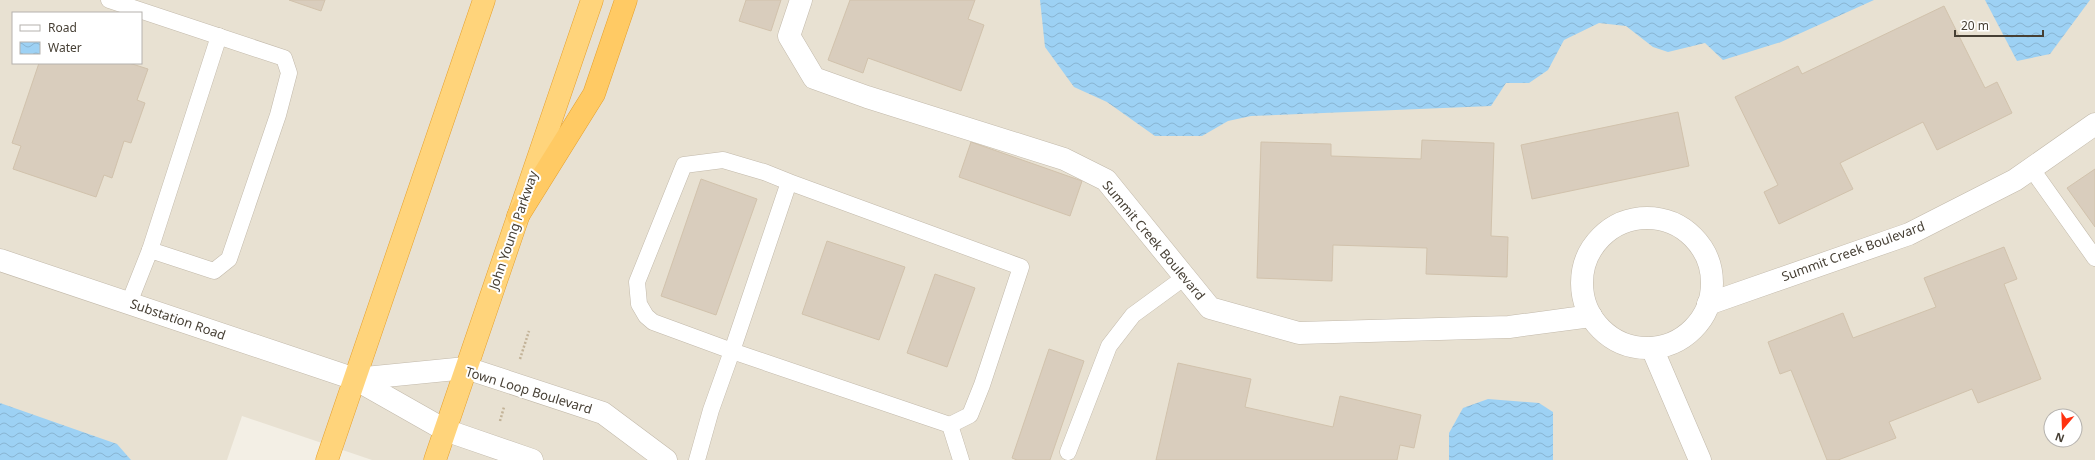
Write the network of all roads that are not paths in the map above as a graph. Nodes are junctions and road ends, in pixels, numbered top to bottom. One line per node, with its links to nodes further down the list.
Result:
1 (109, 0): 6 (lane)
2 (484, 0): 21 (highway)
3 (592, 0): 10 (highway, John Young Parkway)
4 (626, 0): 10 (highway)
5 (800, 0): 14 (street, Summit Creek Boulevard)
6 (219, 36): 11 (lane); 11 (lane)
7 (2095, 124): 8 (street, Summit Creek Boulevard)
8 (2031, 168): 12 (lane); 16 (street, Summit Creek Boulevard)
9 (789, 182): 19 (lane); 19 (lane); 22 (lane)
10 (518, 216): 20 (highway, John Young Parkway)
11 (150, 250): 15 (lane)
12 (2095, 258)
13 (0, 260): 15 (street, Substation Road)
14 (1185, 277): 17 (street, Summit Creek Boulevard); 24 (lane)
15 (129, 303): 21 (street, Substation Road)
16 (1708, 304): 17 (street); 18 (street)
17 (1591, 316): 18 (street)
18 (1652, 348): 31 (street)
19 (732, 351): 22 (lane); 29 (lane)
20 (466, 368): 21 (street, Town Loop Boulevard); 23 (highway, John Young Parkway); 28 (street, Town Loop Boulevard)
21 (355, 379): 23 (street); 25 (highway)
22 (950, 425): 30 (lane)
23 (445, 430): 26 (highway, John Young Parkway); 27 (street)
24 (1068, 452)
25 (327, 460)
26 (435, 460)
27 (532, 460)
28 (666, 460)
29 (697, 460)
30 (961, 460)
31 (1700, 460)

